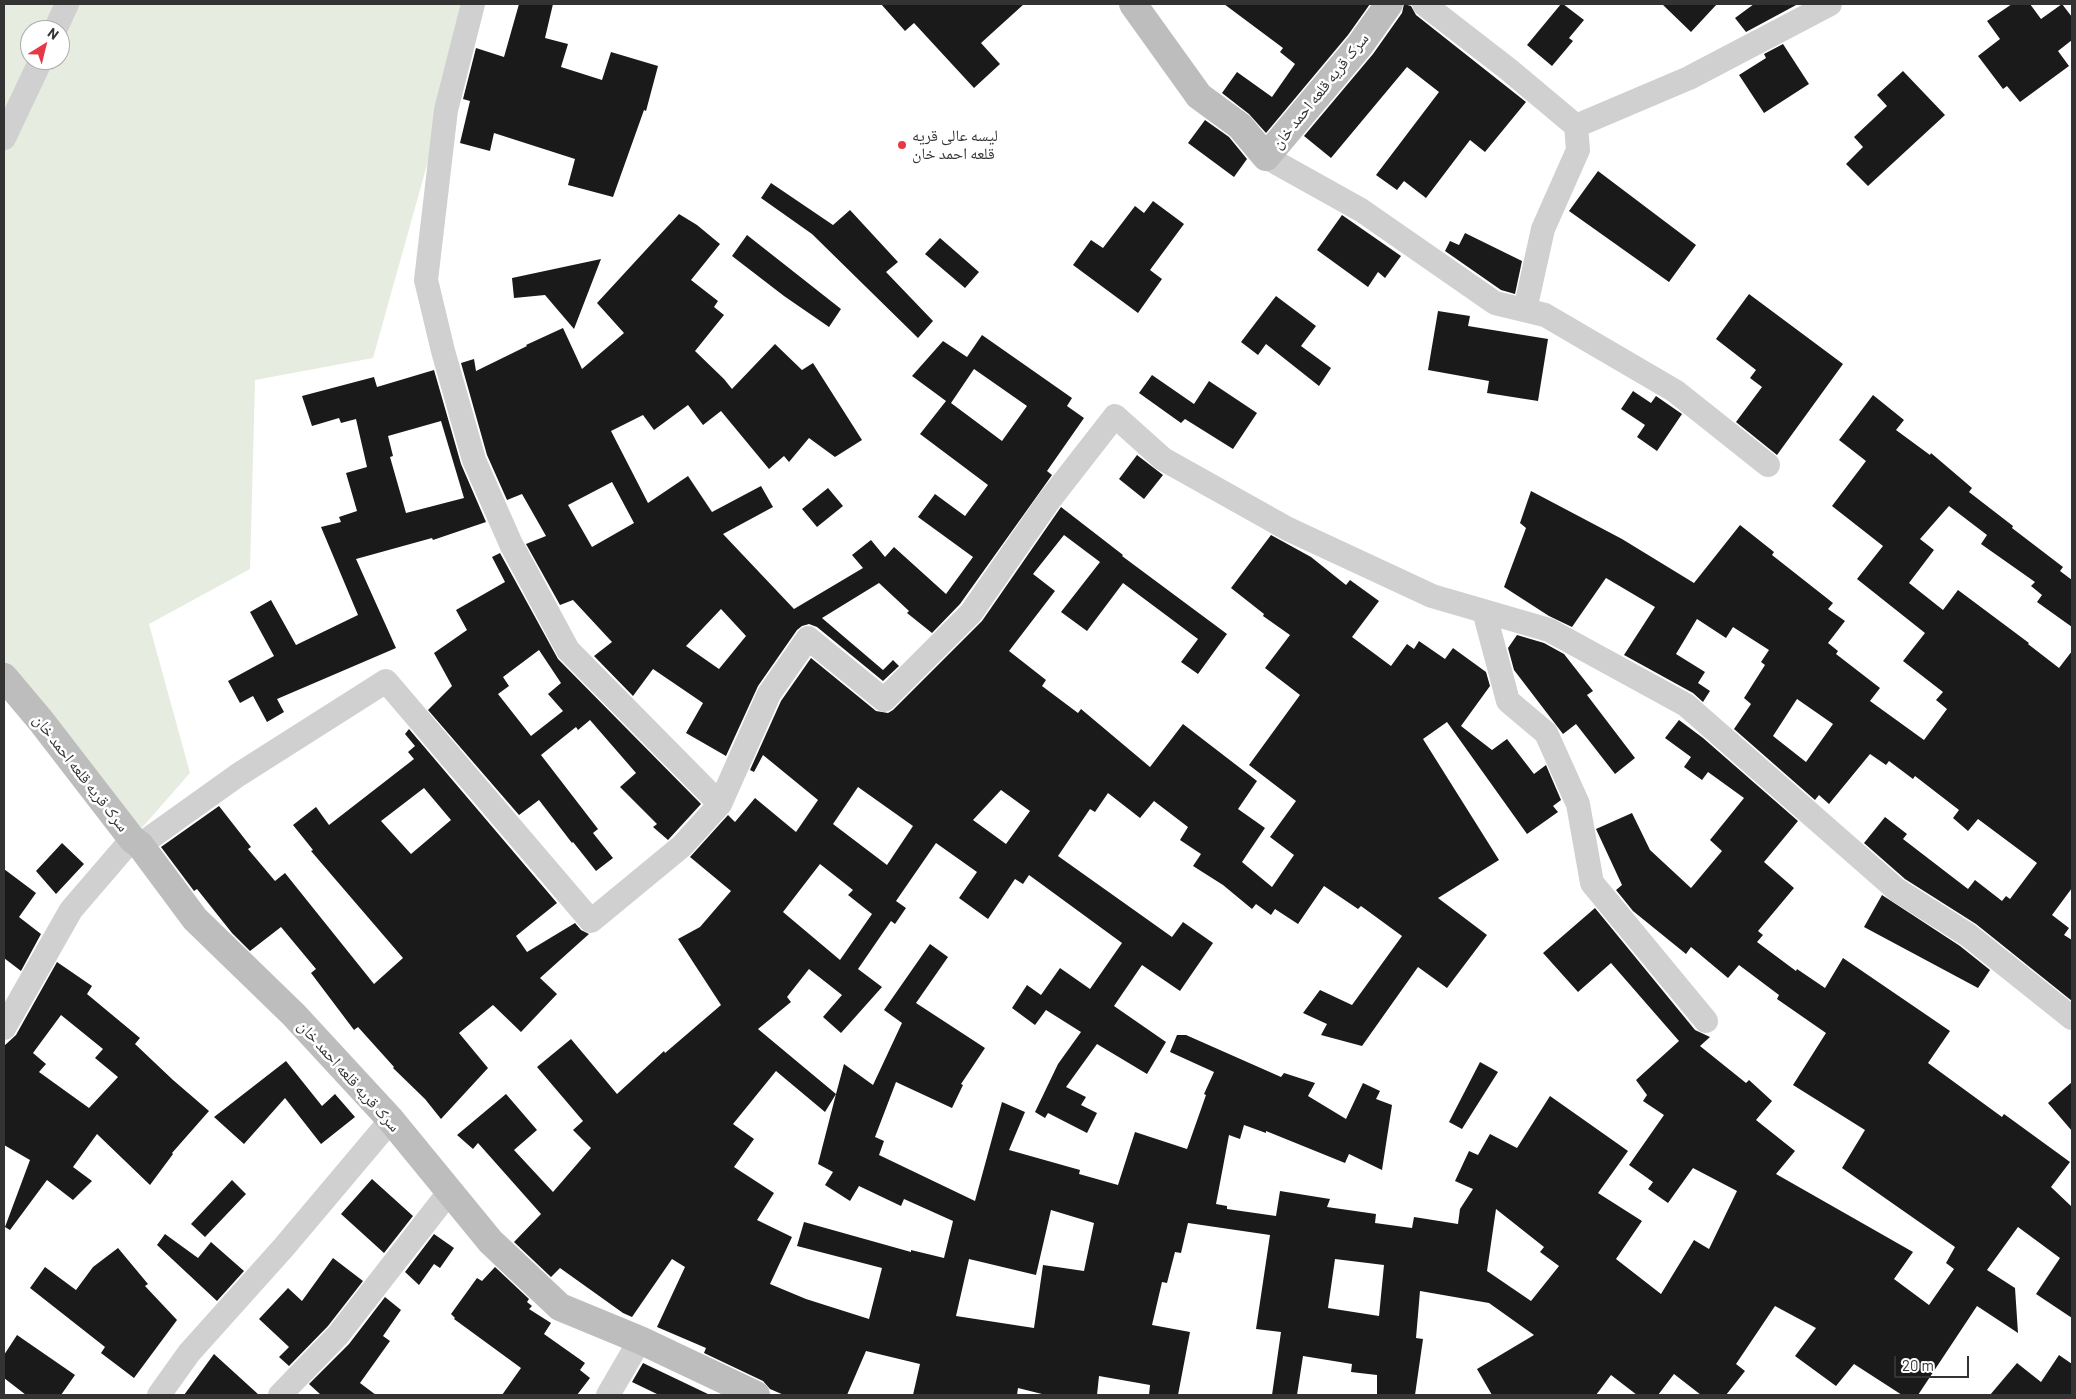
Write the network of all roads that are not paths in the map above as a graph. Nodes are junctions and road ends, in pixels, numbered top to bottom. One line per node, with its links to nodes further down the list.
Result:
1 (67, 4): 7 (street)
2 (473, 4): 16 (street)
3 (1133, 4): 11 (street, سرک قریه قلعه احمد خان)
4 (1389, 4): 11 (street, سرک قریه قلعه احمد خان)
5 (1424, 4): 9 (street)
6 (1830, 4): 9 (street)
7 (60, 20)
8 (36, 70): 10 (street)
9 (1576, 126): 12 (street)
10 (4, 138)
11 (1266, 157): 12 (street)
12 (1525, 310): 13 (street)
13 (1768, 465)
14 (1484, 611): 16 (street); 18 (street); 19 (street)
15 (4, 677): 17 (street, سرک قریه قلعه احمد خان)
16 (720, 804): 17 (street)
17 (136, 842): 20 (street); 21 (street, سرک قریه قلعه احمد خان)
18 (2072, 1018)
19 (1706, 1020)
20 (4, 1028)
21 (390, 1120): 22 (street, سرک قریه قلعه احمد خان); 24 (street)
22 (450, 1192): 23 (street, سرک قریه قلعه احمد خان); 25 (street)
23 (640, 1340): 26 (street); 27 (street, سرک قریه قلعه احمد خان)
24 (159, 1395)
25 (280, 1395)
26 (608, 1395)
27 (756, 1395)

